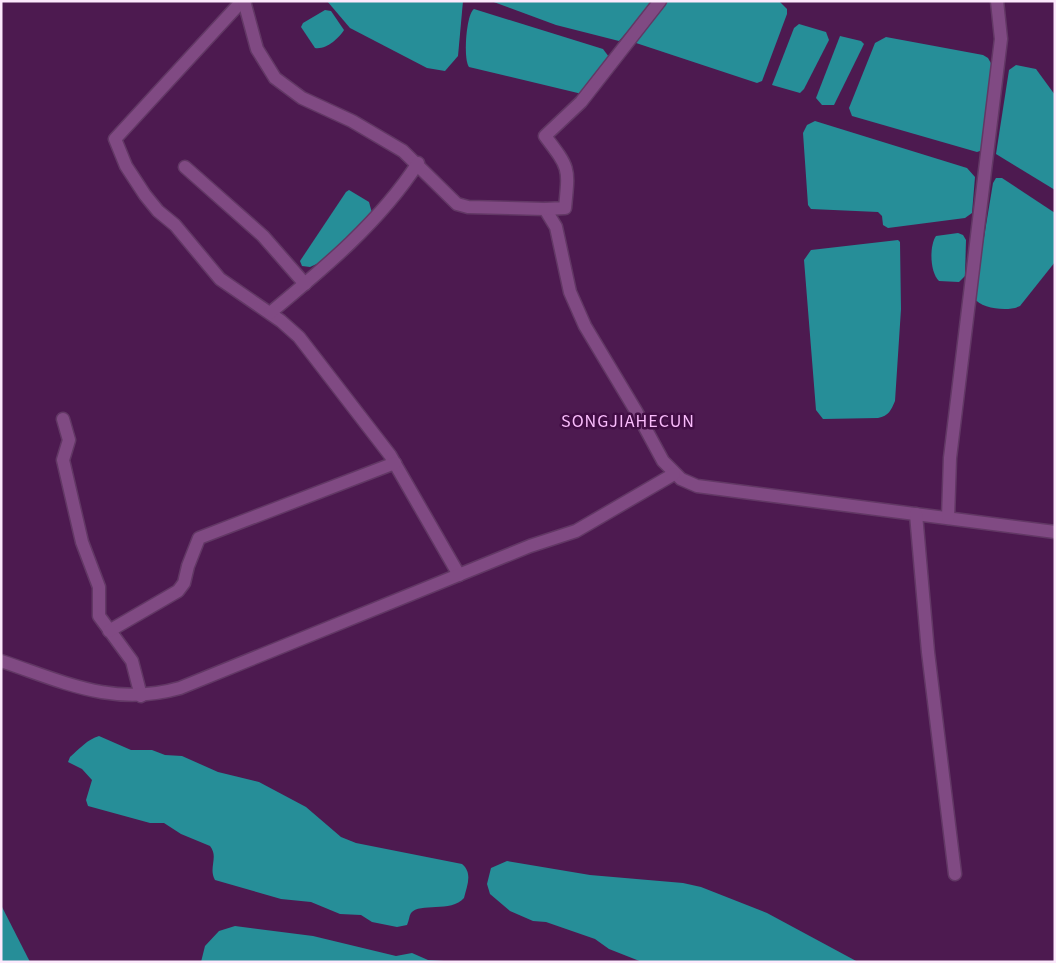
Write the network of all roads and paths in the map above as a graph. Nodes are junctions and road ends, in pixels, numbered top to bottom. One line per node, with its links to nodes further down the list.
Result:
1 (243, 1): 4 (street); 8 (street)
2 (660, 1): 6 (street)
3 (997, 1): 13 (street)
4 (418, 163): 6 (street); 7 (street)
5 (185, 167): 7 (street)
6 (545, 209): 11 (street)
7 (305, 284): 8 (street)
8 (270, 313): 10 (street)
9 (63, 418): 16 (street)
10 (395, 463): 15 (street); 16 (street)
11 (674, 474): 12 (street); 15 (street)
12 (916, 514): 13 (street); 19 (street)
13 (948, 518): 14 (street)
14 (1055, 532)
15 (459, 576): 18 (street)
16 (109, 631): 18 (street)
17 (1, 661): 18 (street)
18 (141, 696)
19 (956, 874)

